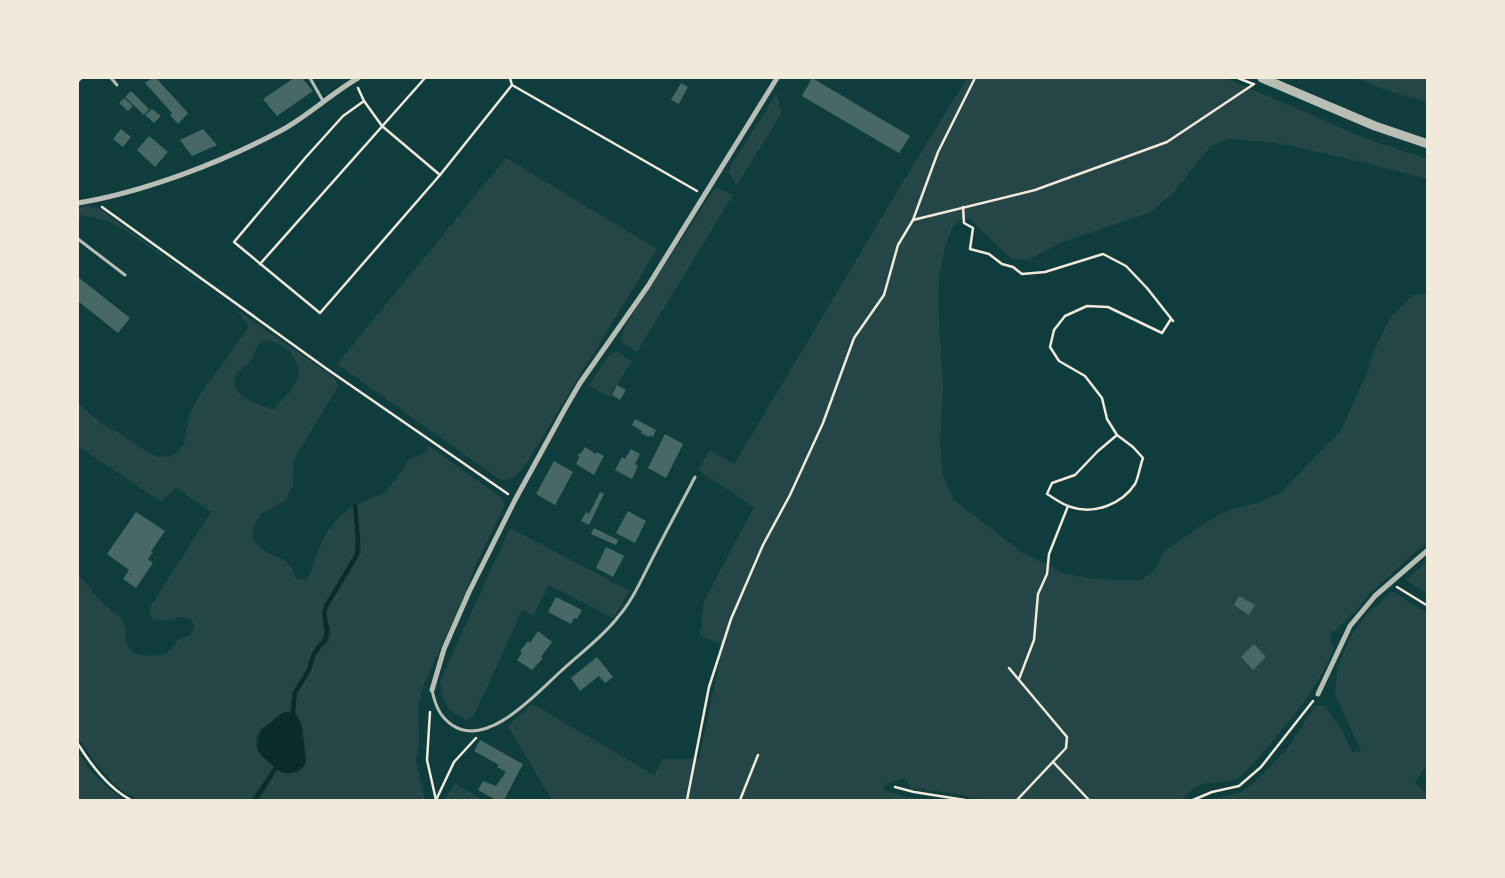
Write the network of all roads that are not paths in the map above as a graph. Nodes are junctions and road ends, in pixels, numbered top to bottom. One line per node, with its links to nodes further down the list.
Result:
1 (111, 78): 6 (lane)
2 (310, 78): 7 (lane)
3 (356, 78): 7 (street)
4 (777, 78): 14 (street)
5 (1262, 78): 8 (street)
6 (117, 86)
7 (323, 101): 9 (street)
8 (1428, 144)
9 (78, 203)
10 (78, 239): 11 (lane)
11 (125, 275)
12 (695, 477): 14 (lane)
13 (1428, 550): 15 (street)
14 (432, 690)
15 (1318, 694)

